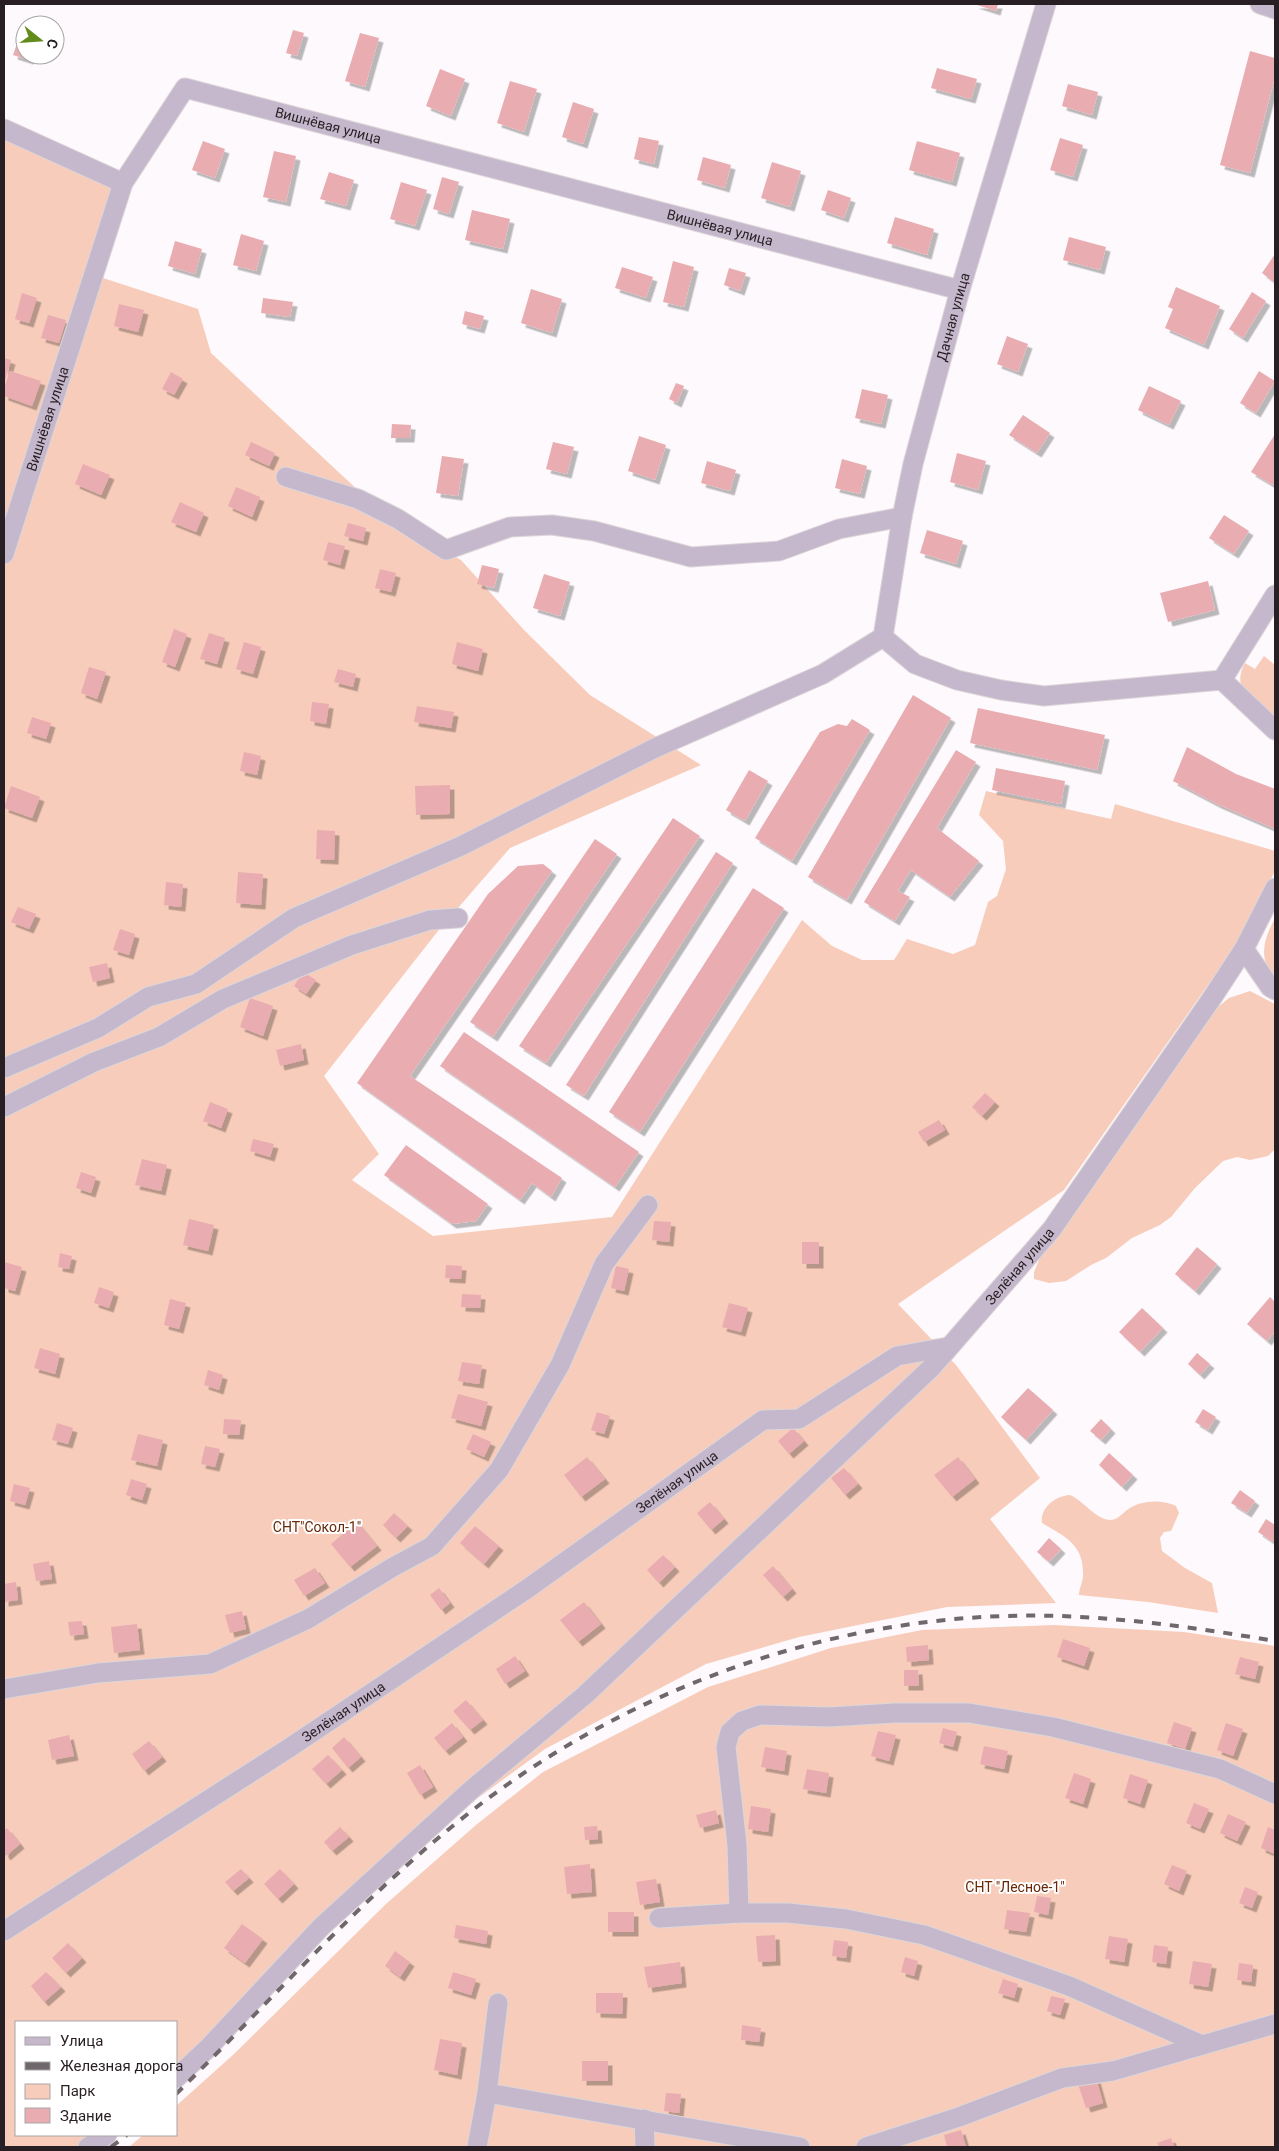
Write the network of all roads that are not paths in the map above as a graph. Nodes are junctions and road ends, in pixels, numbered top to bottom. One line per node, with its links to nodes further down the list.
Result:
1 (1046, 4): 6 (street, Дачная улица)
2 (1260, 4): 3 (street)
3 (1275, 8)
4 (4, 129): 5 (street)
5 (123, 183): 6 (street, Вишнёвая улица); 9 (street, Вишнёвая улица)
6 (960, 290): 8 (street, Дачная улица)
7 (286, 477): 8 (street)
8 (902, 517): 11 (street, Дачная улица)
9 (4, 554)
10 (1275, 596): 12 (street)
11 (883, 637): 12 (street); 18 (street)
12 (1222, 680): 13 (street)
13 (1275, 730)
14 (1275, 888): 16 (street, Зелёная улица)
15 (458, 918): 19 (street)
16 (1244, 949): 17 (street); 21 (street, Зелёная улица)
17 (1275, 990)
18 (4, 1068)
19 (4, 1107)
20 (648, 1205): 22 (street)
21 (948, 1347): 26 (street, Зелёная улица); 30 (street)
22 (4, 1688)
23 (1275, 1794): 24 (street)
24 (739, 1913): 25 (street); 29 (street)
25 (659, 1918)
26 (4, 1931)
27 (498, 2003): 31 (street)
28 (1275, 2024): 29 (street)
29 (1202, 2045): 38 (street)
30 (178, 2076)
31 (487, 2093): 32 (street); 35 (street)
32 (644, 2119): 36 (street); 37 (street)
33 (105, 2136): 34 (street)
34 (88, 2147)
35 (477, 2147)
36 (645, 2147)
37 (800, 2147)
38 (866, 2147)

